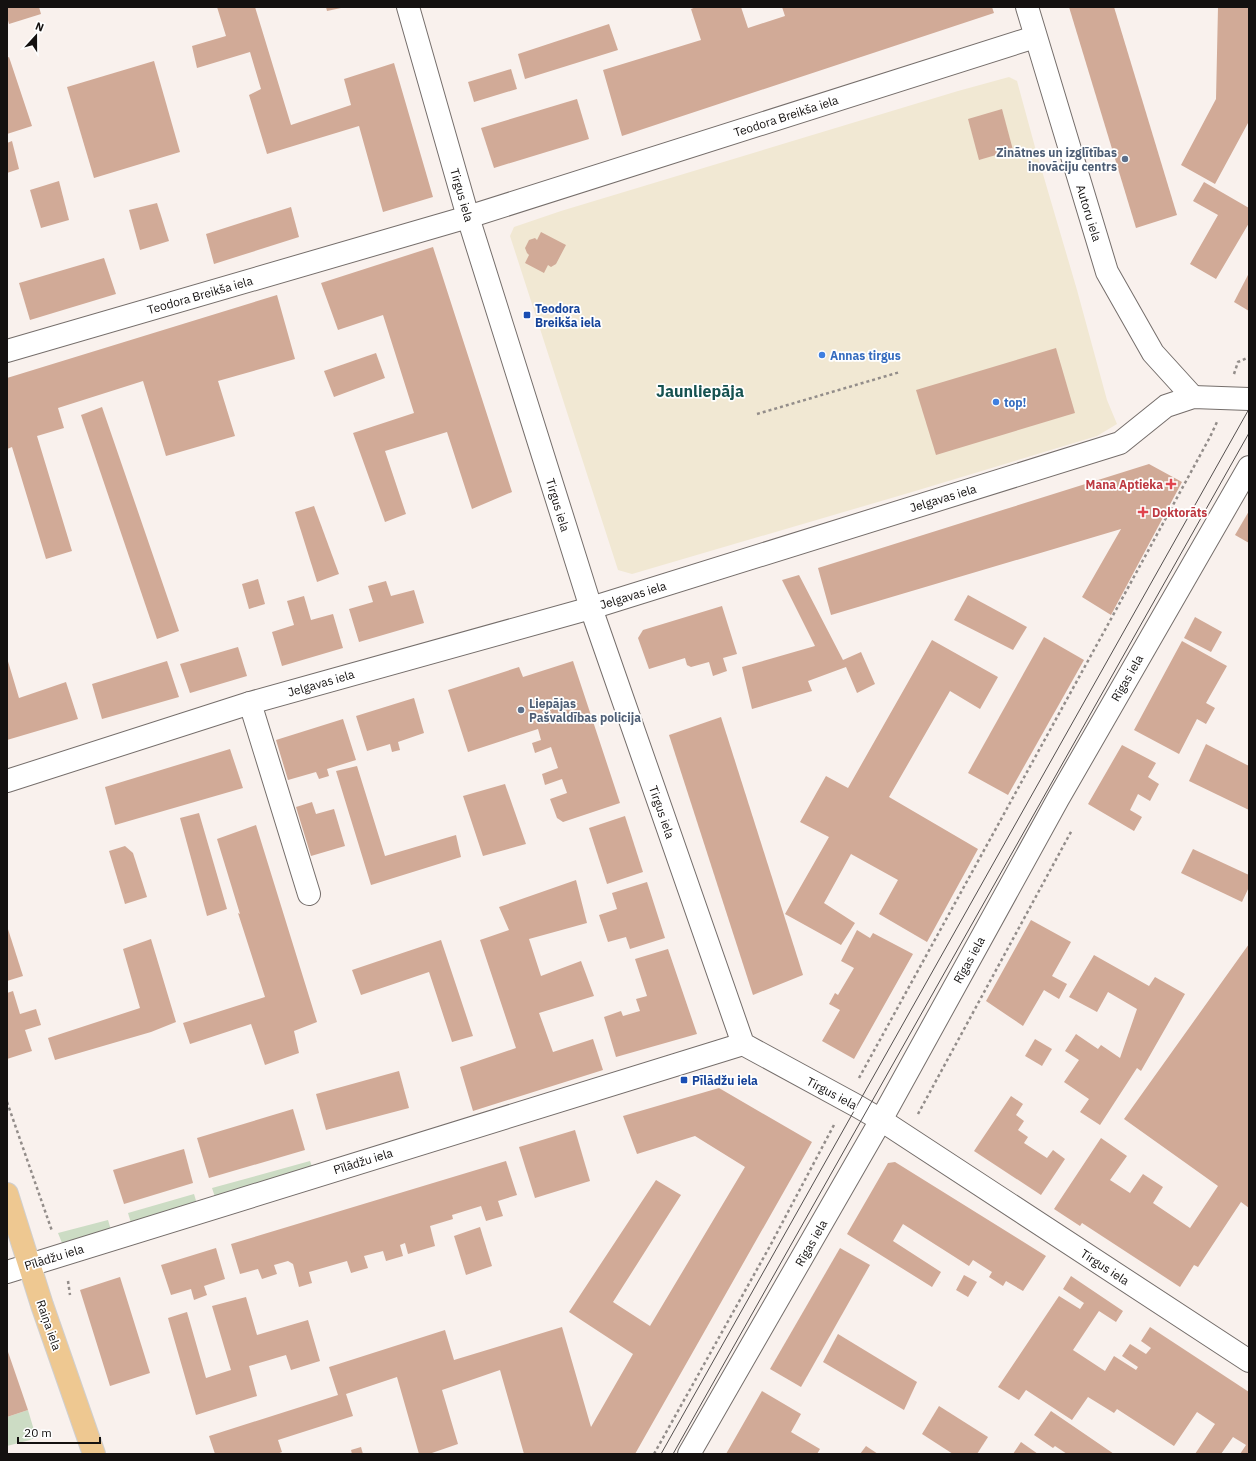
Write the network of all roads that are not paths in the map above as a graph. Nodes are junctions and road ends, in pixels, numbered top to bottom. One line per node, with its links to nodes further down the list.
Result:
1 (408, 7): 4 (street, Tirgus iela)
2 (1027, 7): 3 (street, Autoru iela)
3 (1035, 37): 4 (street, Teodora Breikša iela); 6 (street, Autoru iela)
4 (468, 217): 5 (street, Teodora Breikša iela); 9 (street, Tirgus iela)
5 (7, 351)
6 (1193, 397): 7 (street, Jelgavas iela); 9 (street, Jelgavas iela)
7 (1249, 399)
8 (1249, 467): 14 (street, Rīgas iela)
9 (591, 608): 10 (street, Jelgavas iela); 13 (street, Tirgus iela)
10 (250, 703): 11 (street, Jelgavas iela); 12 (street)
11 (7, 781)
12 (309, 894)
13 (743, 1044): 14 (street, Tirgus iela); 16 (street, Pīlādžu iela)
14 (881, 1120): 18 (street, Tirgus iela); 20 (street, Rīgas iela)
15 (7, 1194): 16 (main road, Raiņa iela)
16 (30, 1264): 17 (street, Pīlādžu iela); 19 (main road, Raiņa iela)
17 (7, 1272)
18 (1249, 1361)
19 (94, 1454)
20 (689, 1454)

